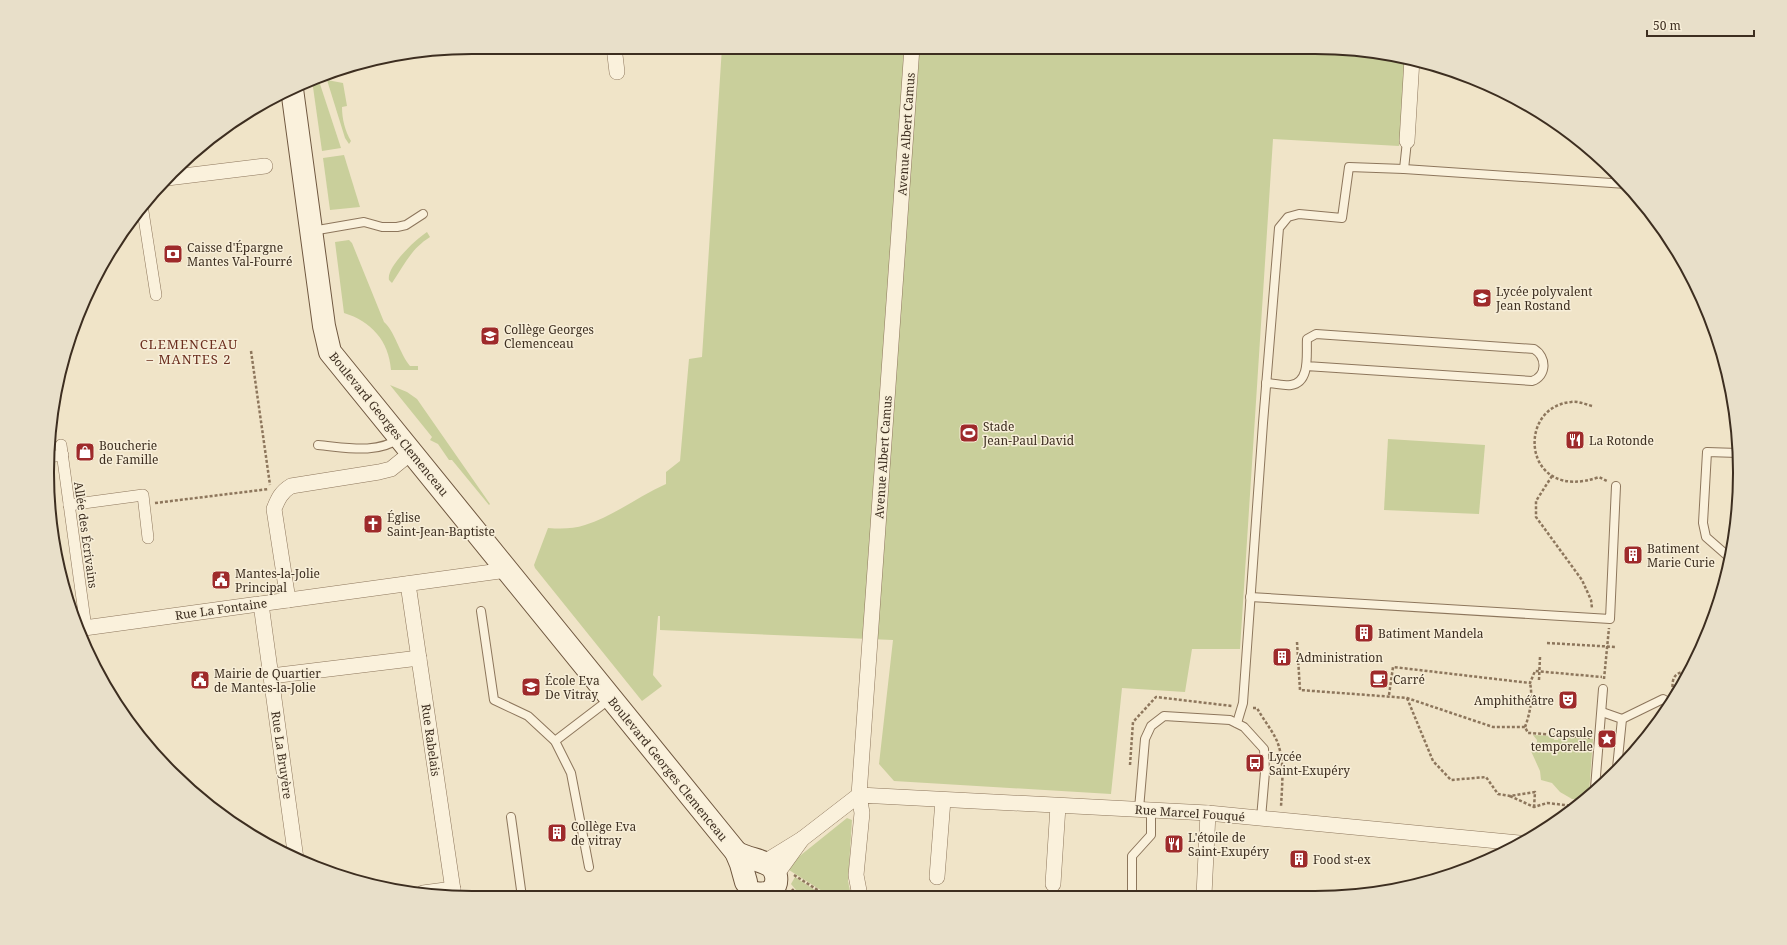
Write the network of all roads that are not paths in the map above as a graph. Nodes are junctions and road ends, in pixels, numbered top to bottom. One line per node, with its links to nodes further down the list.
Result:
1 (615, 54): 4 (street)
2 (912, 54): 44 (street, Avenue Albert Camus)
3 (1412, 65): 6 (street)
4 (617, 72)
5 (293, 94): 13 (main road, Boulevard Georges Clemenceau)
6 (1407, 141): 8 (lane)
7 (265, 166): 9 (street)
8 (1404, 169): 10 (lane); 16 (lane)
9 (177, 177)
10 (1616, 183)
11 (143, 214): 14 (street)
12 (423, 214): 13 (lane)
13 (311, 231): 18 (main road, Boulevard Georges Clemenceau)
14 (156, 295)
15 (1306, 366): 15 (lane); 16 (lane)
16 (1266, 383): 27 (lane)
17 (318, 445): 18 (lane)
18 (405, 445): 25 (main road, Boulevard Georges Clemenceau); 28 (street)
19 (1732, 453): 24 (lane)
20 (55, 454): 22 (street, Allée des Écrivains)
21 (1616, 486): 27 (lane)
22 (69, 505): 23 (street); 31 (street, Allée des Écrivains)
23 (148, 538)
24 (1725, 554)
25 (507, 570): 26 (street, Rue La Fontaine); 36 (main road, Boulevard Georges Clemenceau)
26 (408, 584): 28 (street, Rue La Fontaine); 33 (street, Rue Rabelais)
27 (1250, 597): 40 (lane)
28 (288, 600): 29 (street, Rue La Fontaine)
29 (261, 604): 32 (street, Rue La Fontaine); 34 (street, Rue La Bruyère)
30 (481, 611): 41 (lane)
31 (81, 620)
32 (84, 629)
33 (418, 658): 34 (street); 58 (street, Rue Rabelais)
34 (271, 676): 52 (street, Rue La Bruyère)
35 (1603, 689): 38 (lane)
36 (611, 698): 41 (lane); 53 (main road, Boulevard Georges Clemenceau)
37 (1665, 700): 39 (lane)
38 (1602, 712): 39 (lane); 43 (lane)
39 (1622, 719): 42 (lane)
40 (1237, 723): 47 (lane); 50 (lane)
41 (555, 741): 54 (lane)
42 (1618, 760)
43 (1596, 782)
44 (859, 795): 45 (street, Rue Marcel Fouqué); 55 (street); 62 (street, Avenue Albert Camus)
45 (943, 800): 46 (street, Rue Marcel Fouqué); 56 (street)
46 (1058, 806): 47 (street, Rue Marcel Fouqué); 57 (street)
47 (1145, 809): 48 (street, Rue Marcel Fouqué); 63 (lane)
48 (1208, 813): 50 (street, Rue Marcel Fouqué); 64 (street)
49 (511, 817): 59 (lane)
50 (1261, 818): 51 (street, Rue Marcel Fouqué)
51 (1511, 842)
52 (295, 852)
53 (736, 852): 55 (main road, Boulevard Georges Clemenceau); 60 (main road, Boulevard Georges Clemenceau)
54 (589, 867)
55 (775, 875): 61 (main road)
56 (937, 877)
57 (1053, 884)
58 (453, 890)
59 (521, 891)
60 (755, 891)
61 (770, 891)
62 (859, 891)
63 (1132, 891)
64 (1204, 891)

